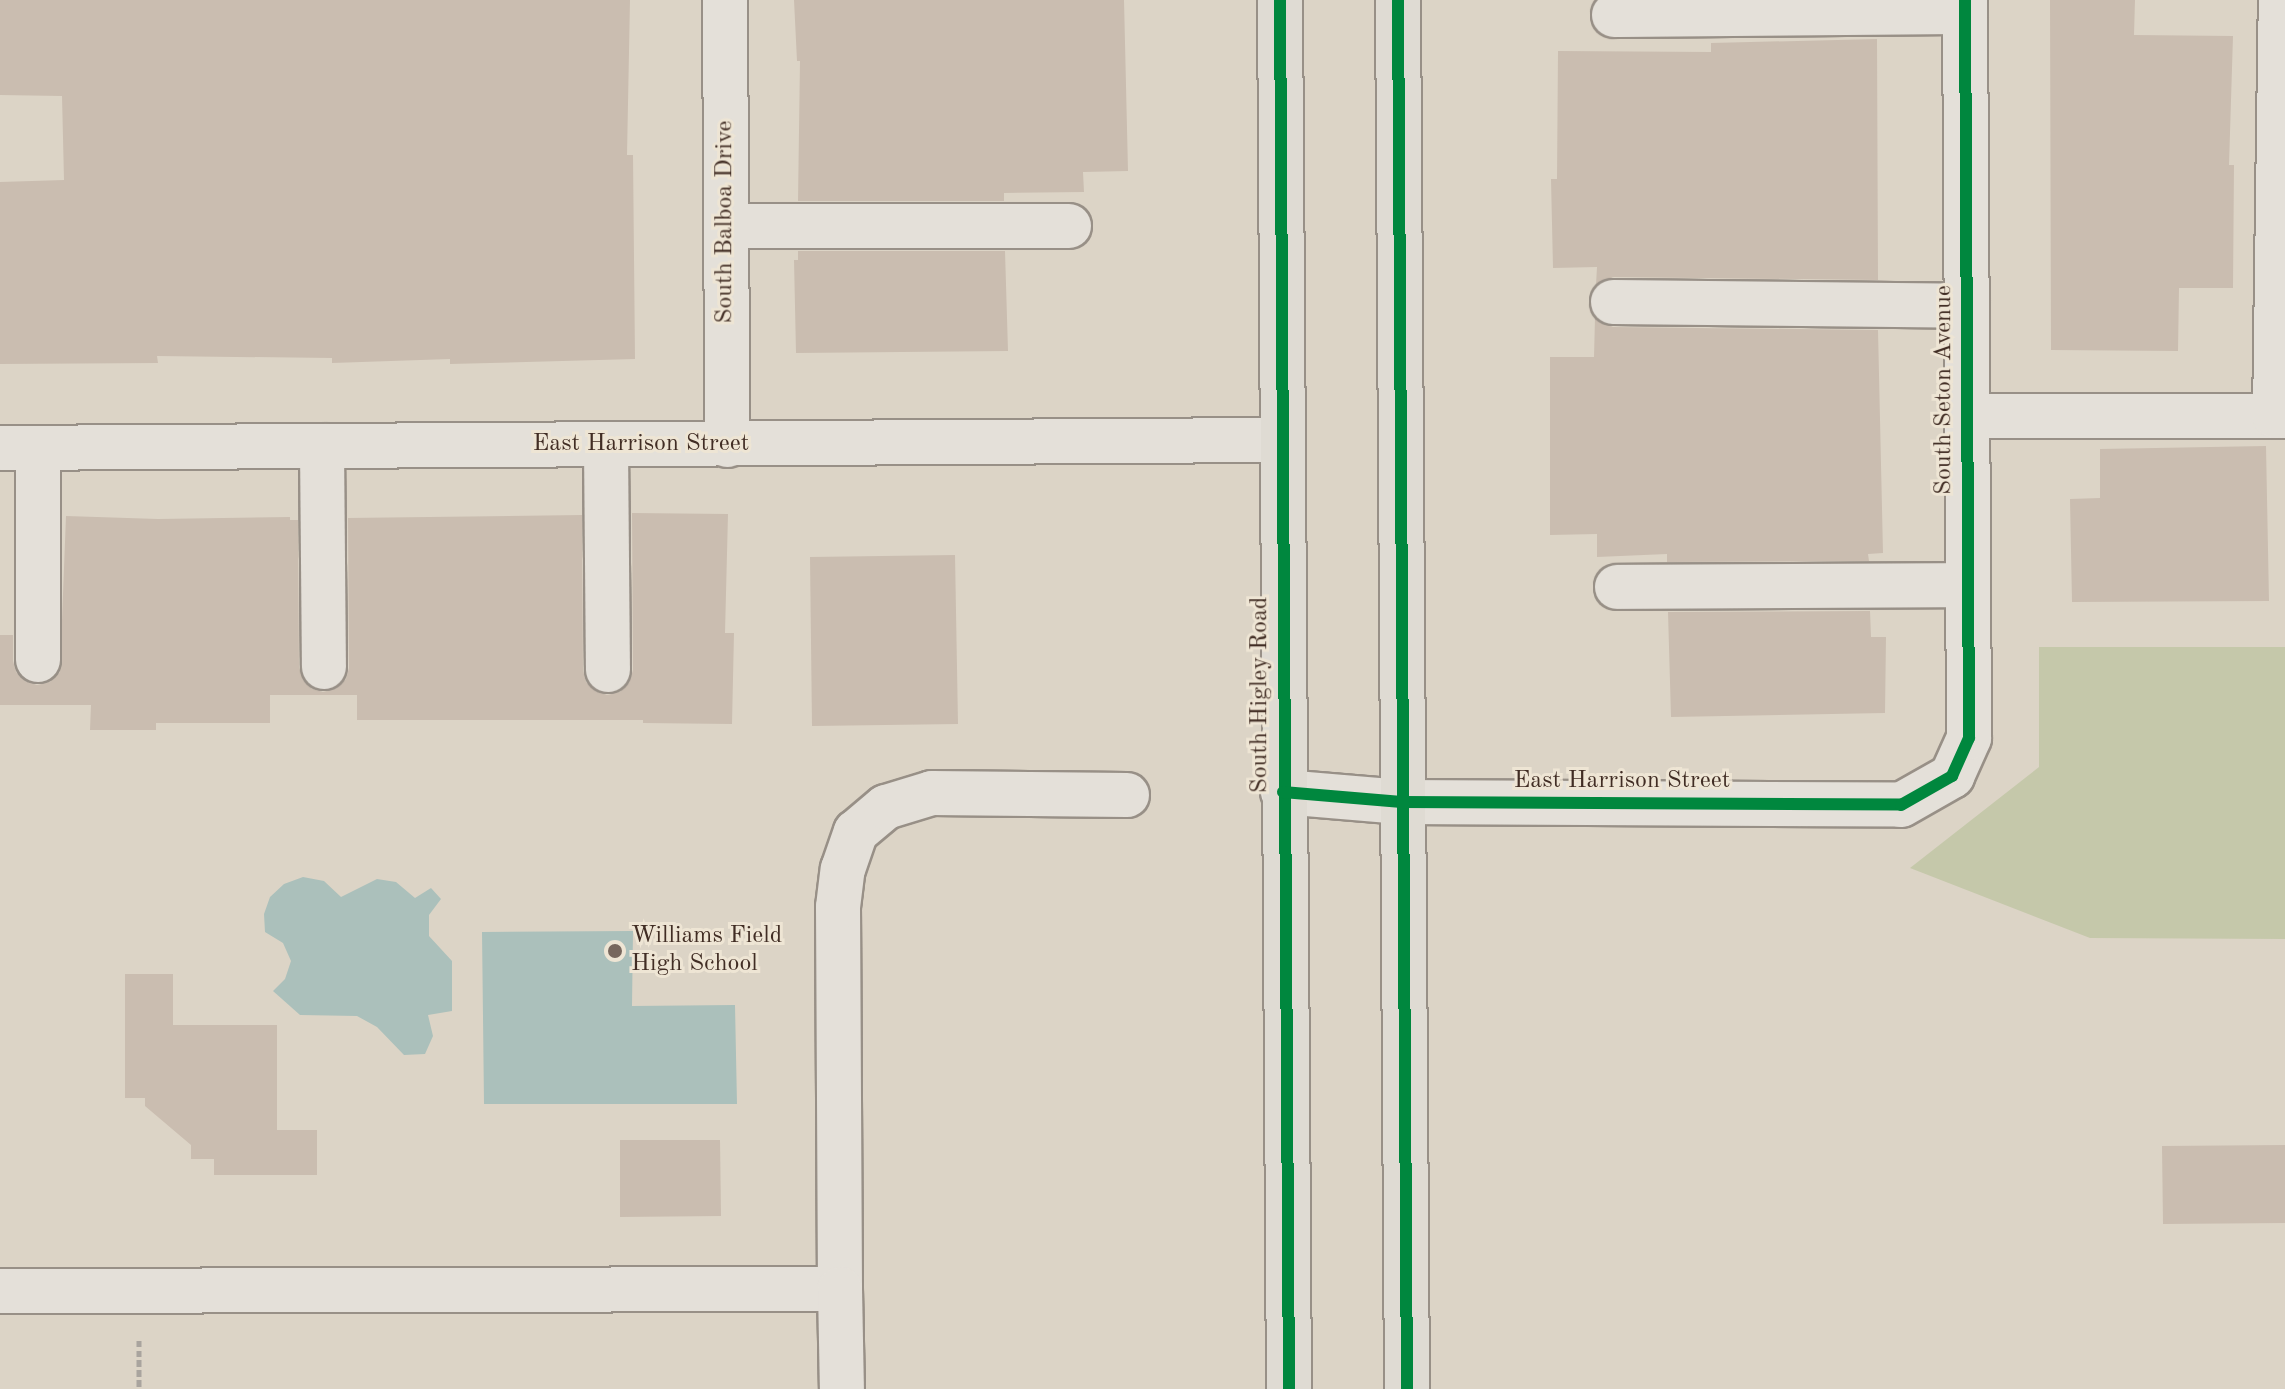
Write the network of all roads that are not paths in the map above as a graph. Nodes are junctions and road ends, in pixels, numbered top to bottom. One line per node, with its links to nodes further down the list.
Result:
1 (725, 0): 7 (street, South Balboa Drive)
2 (1280, 0): 13 (main road, South Higley Road)
3 (1398, 0): 26 (main road)
4 (2281, 0): 12 (street)
5 (1965, 6): 6 (street); 10 (street, South Seton Avenue)
6 (1614, 15)
7 (726, 226): 8 (street); 14 (street, South Balboa Drive)
8 (1069, 226)
9 (1613, 302): 10 (street)
10 (1967, 306): 11 (street, South Seton Avenue)
11 (1968, 416): 12 (street); 18 (street, South Seton Avenue)
12 (2280, 416)
13 (1281, 440): 14 (street, East Harrison Street); 24 (main road, South Higley Road)
14 (727, 445): 16 (street, East Harrison Street)
15 (322, 446): 16 (street, East Harrison Street); 17 (street, East Harrison Street); 21 (street)
16 (606, 446): 22 (street)
17 (19, 448): 20 (street)
18 (1968, 585): 19 (street); 23 (street, South Seton Avenue)
19 (1617, 587)
20 (38, 660)
21 (324, 667)
22 (608, 670)
23 (1952, 776): 26 (street, East Harrison Street)
24 (1283, 792): 26 (street, East Harrison Street); 30 (main road, South Higley Road)
25 (1127, 795): 27 (street)
26 (1402, 802): 31 (main road)
27 (840, 1289): 28 (street); 29 (street)
28 (0, 1291)
29 (842, 1389)
30 (1289, 1389)
31 (1407, 1389)

